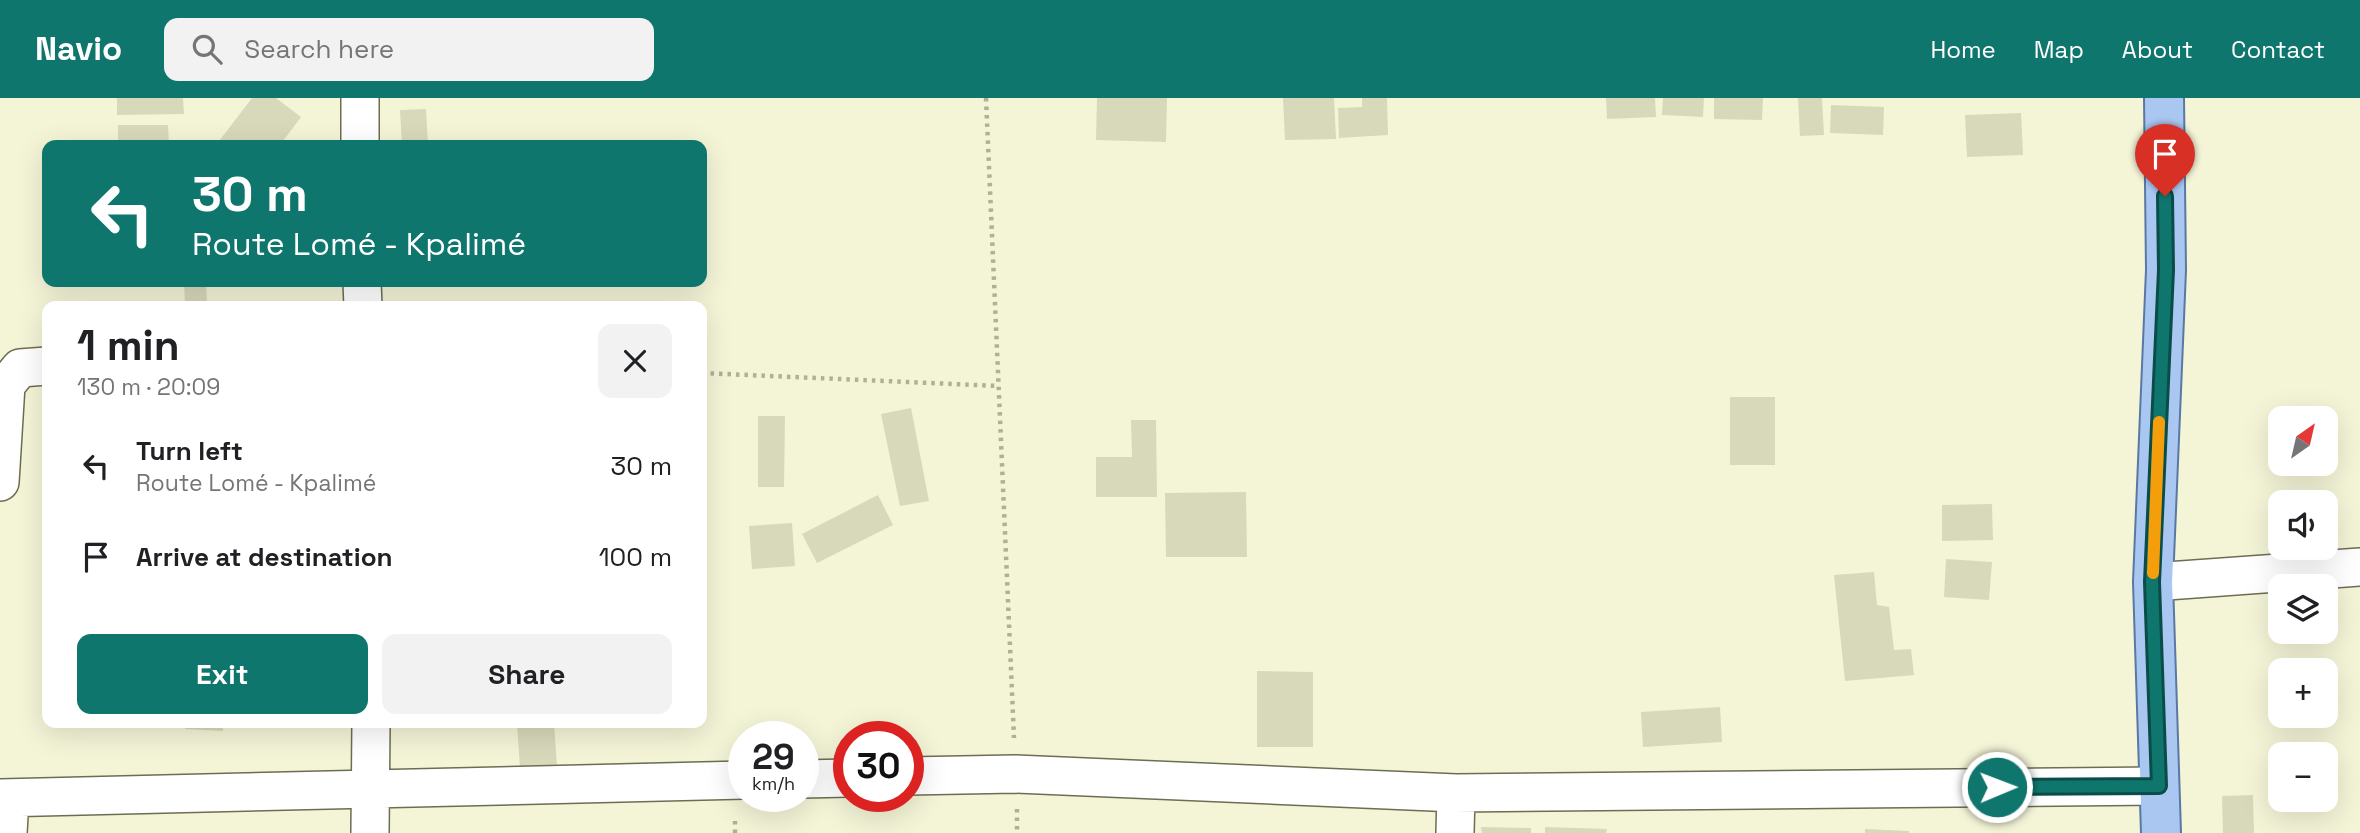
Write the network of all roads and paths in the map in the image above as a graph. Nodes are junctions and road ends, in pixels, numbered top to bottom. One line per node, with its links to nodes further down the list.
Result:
1 (359, 98): 4 (street)
2 (986, 98): 7 (path)
3 (2164, 98): 10 (main road)
4 (360, 140)
5 (42, 366): 8 (street)
6 (707, 373): 7 (path)
7 (998, 386): 12 (path)
8 (0, 482)
9 (2360, 567): 10 (street)
10 (2152, 582): 15 (main road)
11 (371, 728): 16 (street)
12 (1015, 774): 13 (street); 17 (street); 20 (path)
13 (924, 776)
14 (728, 780): 16 (street)
15 (2159, 786): 17 (street); 22 (main road)
16 (372, 789): 18 (street); 19 (street)
17 (1456, 793): 21 (street)
18 (6, 810)
19 (370, 833)
20 (1017, 833)
21 (1455, 833)
22 (2161, 833)

